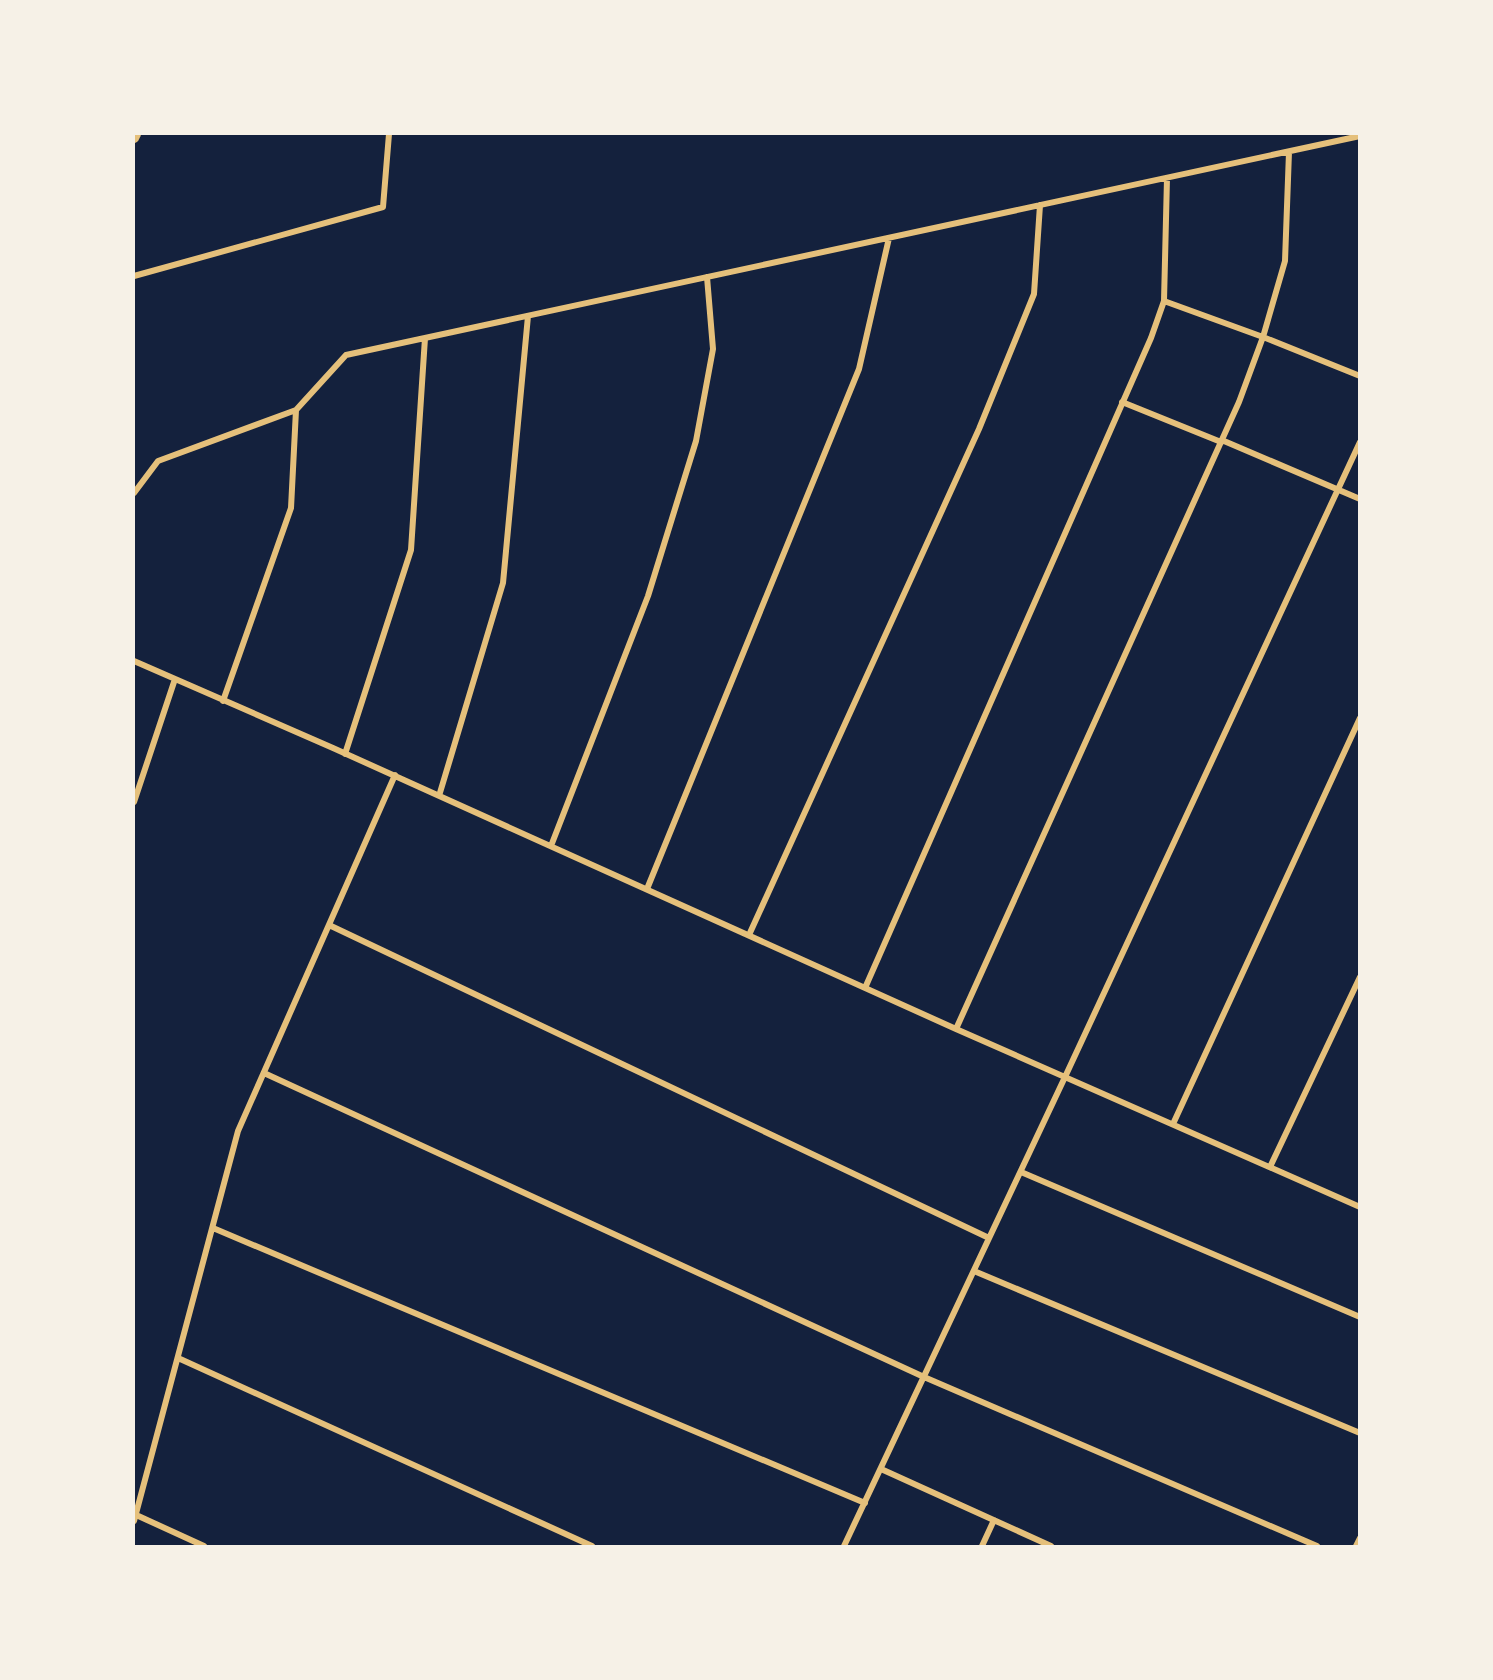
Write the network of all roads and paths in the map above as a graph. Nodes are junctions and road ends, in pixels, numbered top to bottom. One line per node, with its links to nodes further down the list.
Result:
1 (136, 134): 4 (street)
2 (388, 134): 9 (street)
3 (1359, 136): 5 (street)
4 (134, 138)
5 (1289, 152): 6 (street); 13 (street)
6 (1167, 178): 7 (street); 11 (street)
7 (1041, 205): 8 (street); 34 (street)
8 (889, 238): 10 (street); 32 (street)
9 (134, 276)
10 (707, 277): 12 (street); 31 (street)
11 (1164, 301): 13 (street); 16 (street)
12 (528, 316): 14 (street); 29 (street)
13 (1263, 337): 15 (street); 18 (street)
14 (425, 338): 17 (street); 27 (street)
15 (1359, 376)
16 (1122, 402): 18 (street); 36 (street)
17 (296, 410): 21 (street); 25 (street)
18 (1221, 442): 20 (street); 37 (street)
19 (1359, 442): 20 (street)
20 (1337, 490): 22 (street); 39 (street)
21 (134, 493)
22 (1359, 500)
23 (134, 661): 24 (street)
24 (175, 679): 25 (street); 30 (street)
25 (223, 701): 27 (street)
26 (1359, 718): 40 (street)
27 (345, 754): 28 (street)
28 (394, 776): 29 (street); 33 (street)
29 (439, 796): 31 (street)
30 (134, 802)
31 (551, 846): 32 (street)
32 (647, 889): 34 (street)
33 (329, 925): 38 (street); 45 (street)
34 (749, 935): 36 (street)
35 (1359, 977): 41 (street)
36 (865, 988): 37 (street)
37 (956, 1029): 39 (street)
38 (264, 1073): 44 (street); 49 (street)
39 (1065, 1077): 40 (street); 42 (street)
40 (1173, 1124): 41 (street)
41 (1270, 1167): 43 (street)
42 (1021, 1172): 45 (street); 47 (street)
43 (1359, 1207)
44 (213, 1228): 48 (street); 52 (street)
45 (989, 1238): 46 (street)
46 (974, 1271): 49 (street); 50 (street)
47 (1359, 1317)
48 (178, 1358): 53 (street); 57 (street)
49 (924, 1377): 51 (street); 61 (street)
50 (1359, 1433)
51 (881, 1469): 52 (street); 54 (street)
52 (865, 1503): 58 (street)
53 (134, 1516): 56 (street)
54 (994, 1520): 59 (street); 60 (street)
55 (1359, 1538): 62 (street)
56 (204, 1546)
57 (592, 1546)
58 (844, 1546)
59 (982, 1546)
60 (1051, 1546)
61 (1317, 1546)
62 (1356, 1546)

